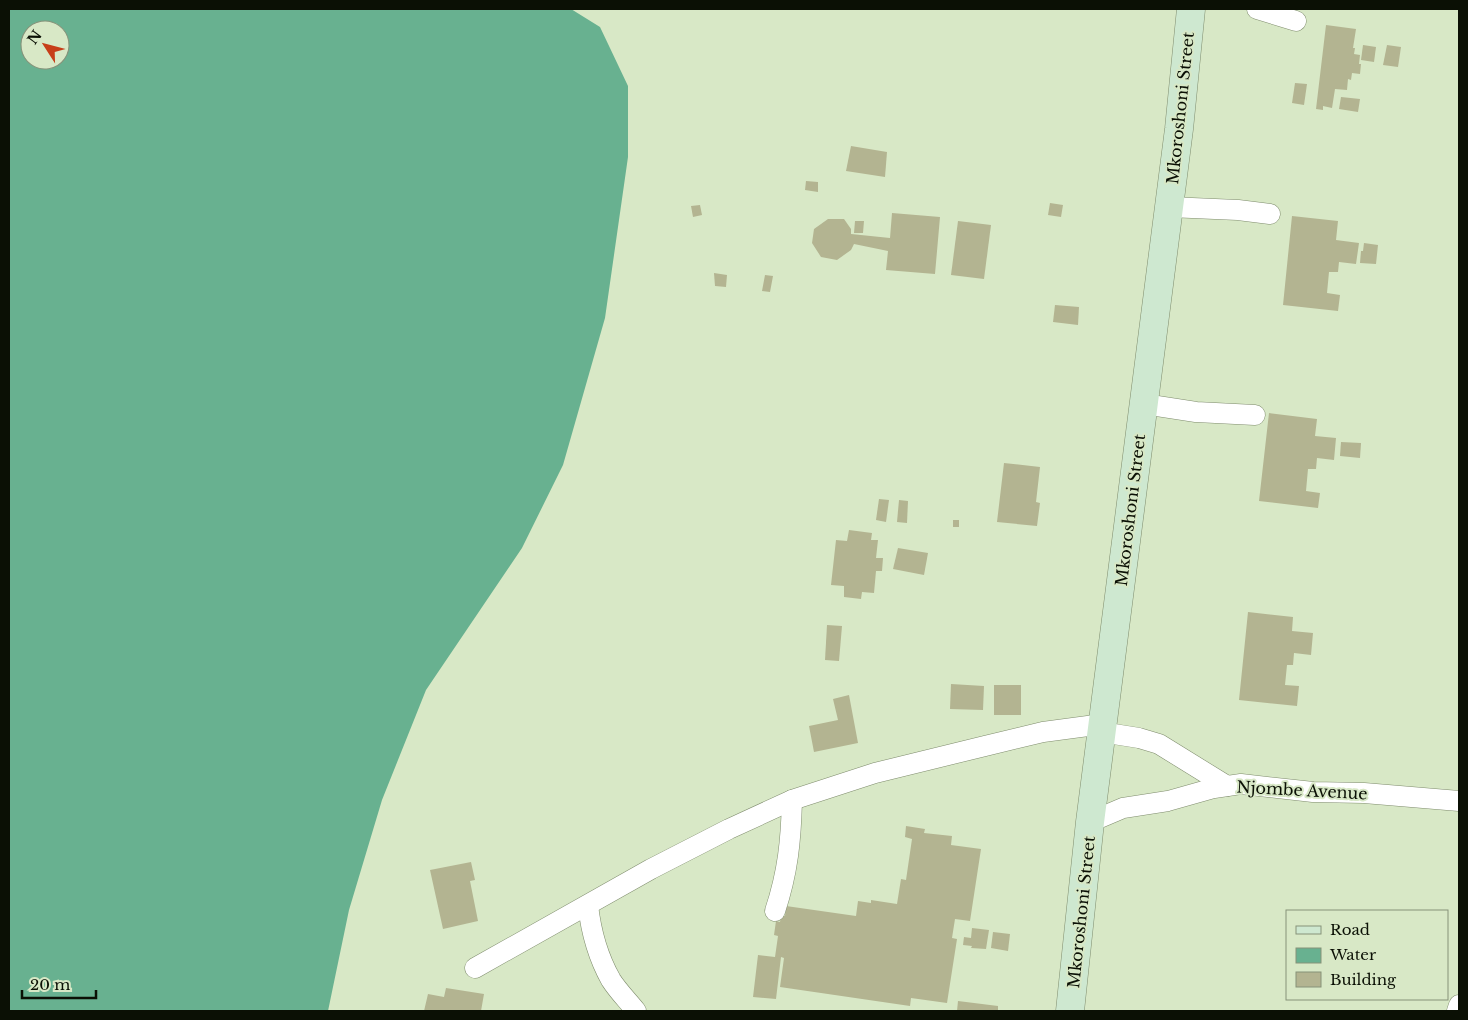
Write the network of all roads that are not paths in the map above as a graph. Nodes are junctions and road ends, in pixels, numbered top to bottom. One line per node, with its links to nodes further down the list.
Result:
1 (1192, 9): 4 (street, Mkoroshoni Street)
2 (1257, 9): 3 (street)
3 (1296, 21)
4 (1169, 207): 5 (street); 6 (street, Mkoroshoni Street)
5 (1270, 214)
6 (1144, 404): 7 (street); 8 (street, Mkoroshoni Street)
7 (1255, 415)
8 (1102, 728): 9 (street); 10 (street); 12 (street, Mkoroshoni Street)
9 (1227, 786): 11 (street, Njombe Avenue); 12 (street, Njombe Avenue)
10 (792, 800): 13 (street); 14 (street)
11 (1459, 801)
12 (1090, 822): 18 (street, Mkoroshoni Street)
13 (588, 905): 15 (street); 17 (street)
14 (775, 911)
15 (475, 968)
16 (1459, 1005): 19 (street)
17 (636, 1011)
18 (1070, 1011)
19 (1458, 1011)

